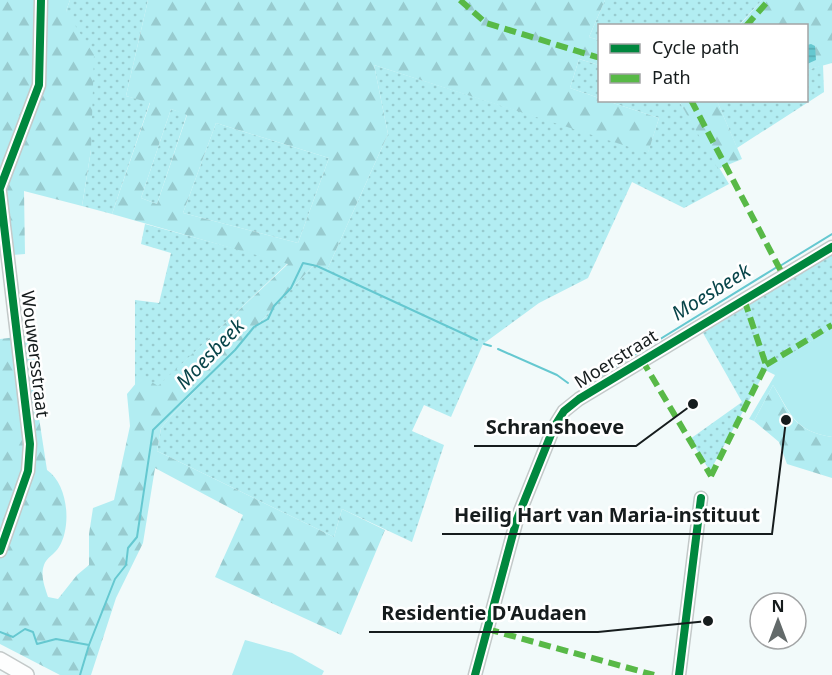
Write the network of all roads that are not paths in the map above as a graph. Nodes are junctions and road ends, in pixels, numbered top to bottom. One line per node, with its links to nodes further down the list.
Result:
1 (40, 0): 2 (street, Wouwersstraat)
2 (0, 190): 5 (street, Wouwersstraat)
3 (832, 247): 10 (street, Moerstraat)
4 (702, 498): 11 (street)
5 (0, 551)
6 (0, 660): 9 (main road)
7 (0, 667): 8 (main road)
8 (21, 675)
9 (26, 675)
10 (475, 675)
11 (679, 675)

